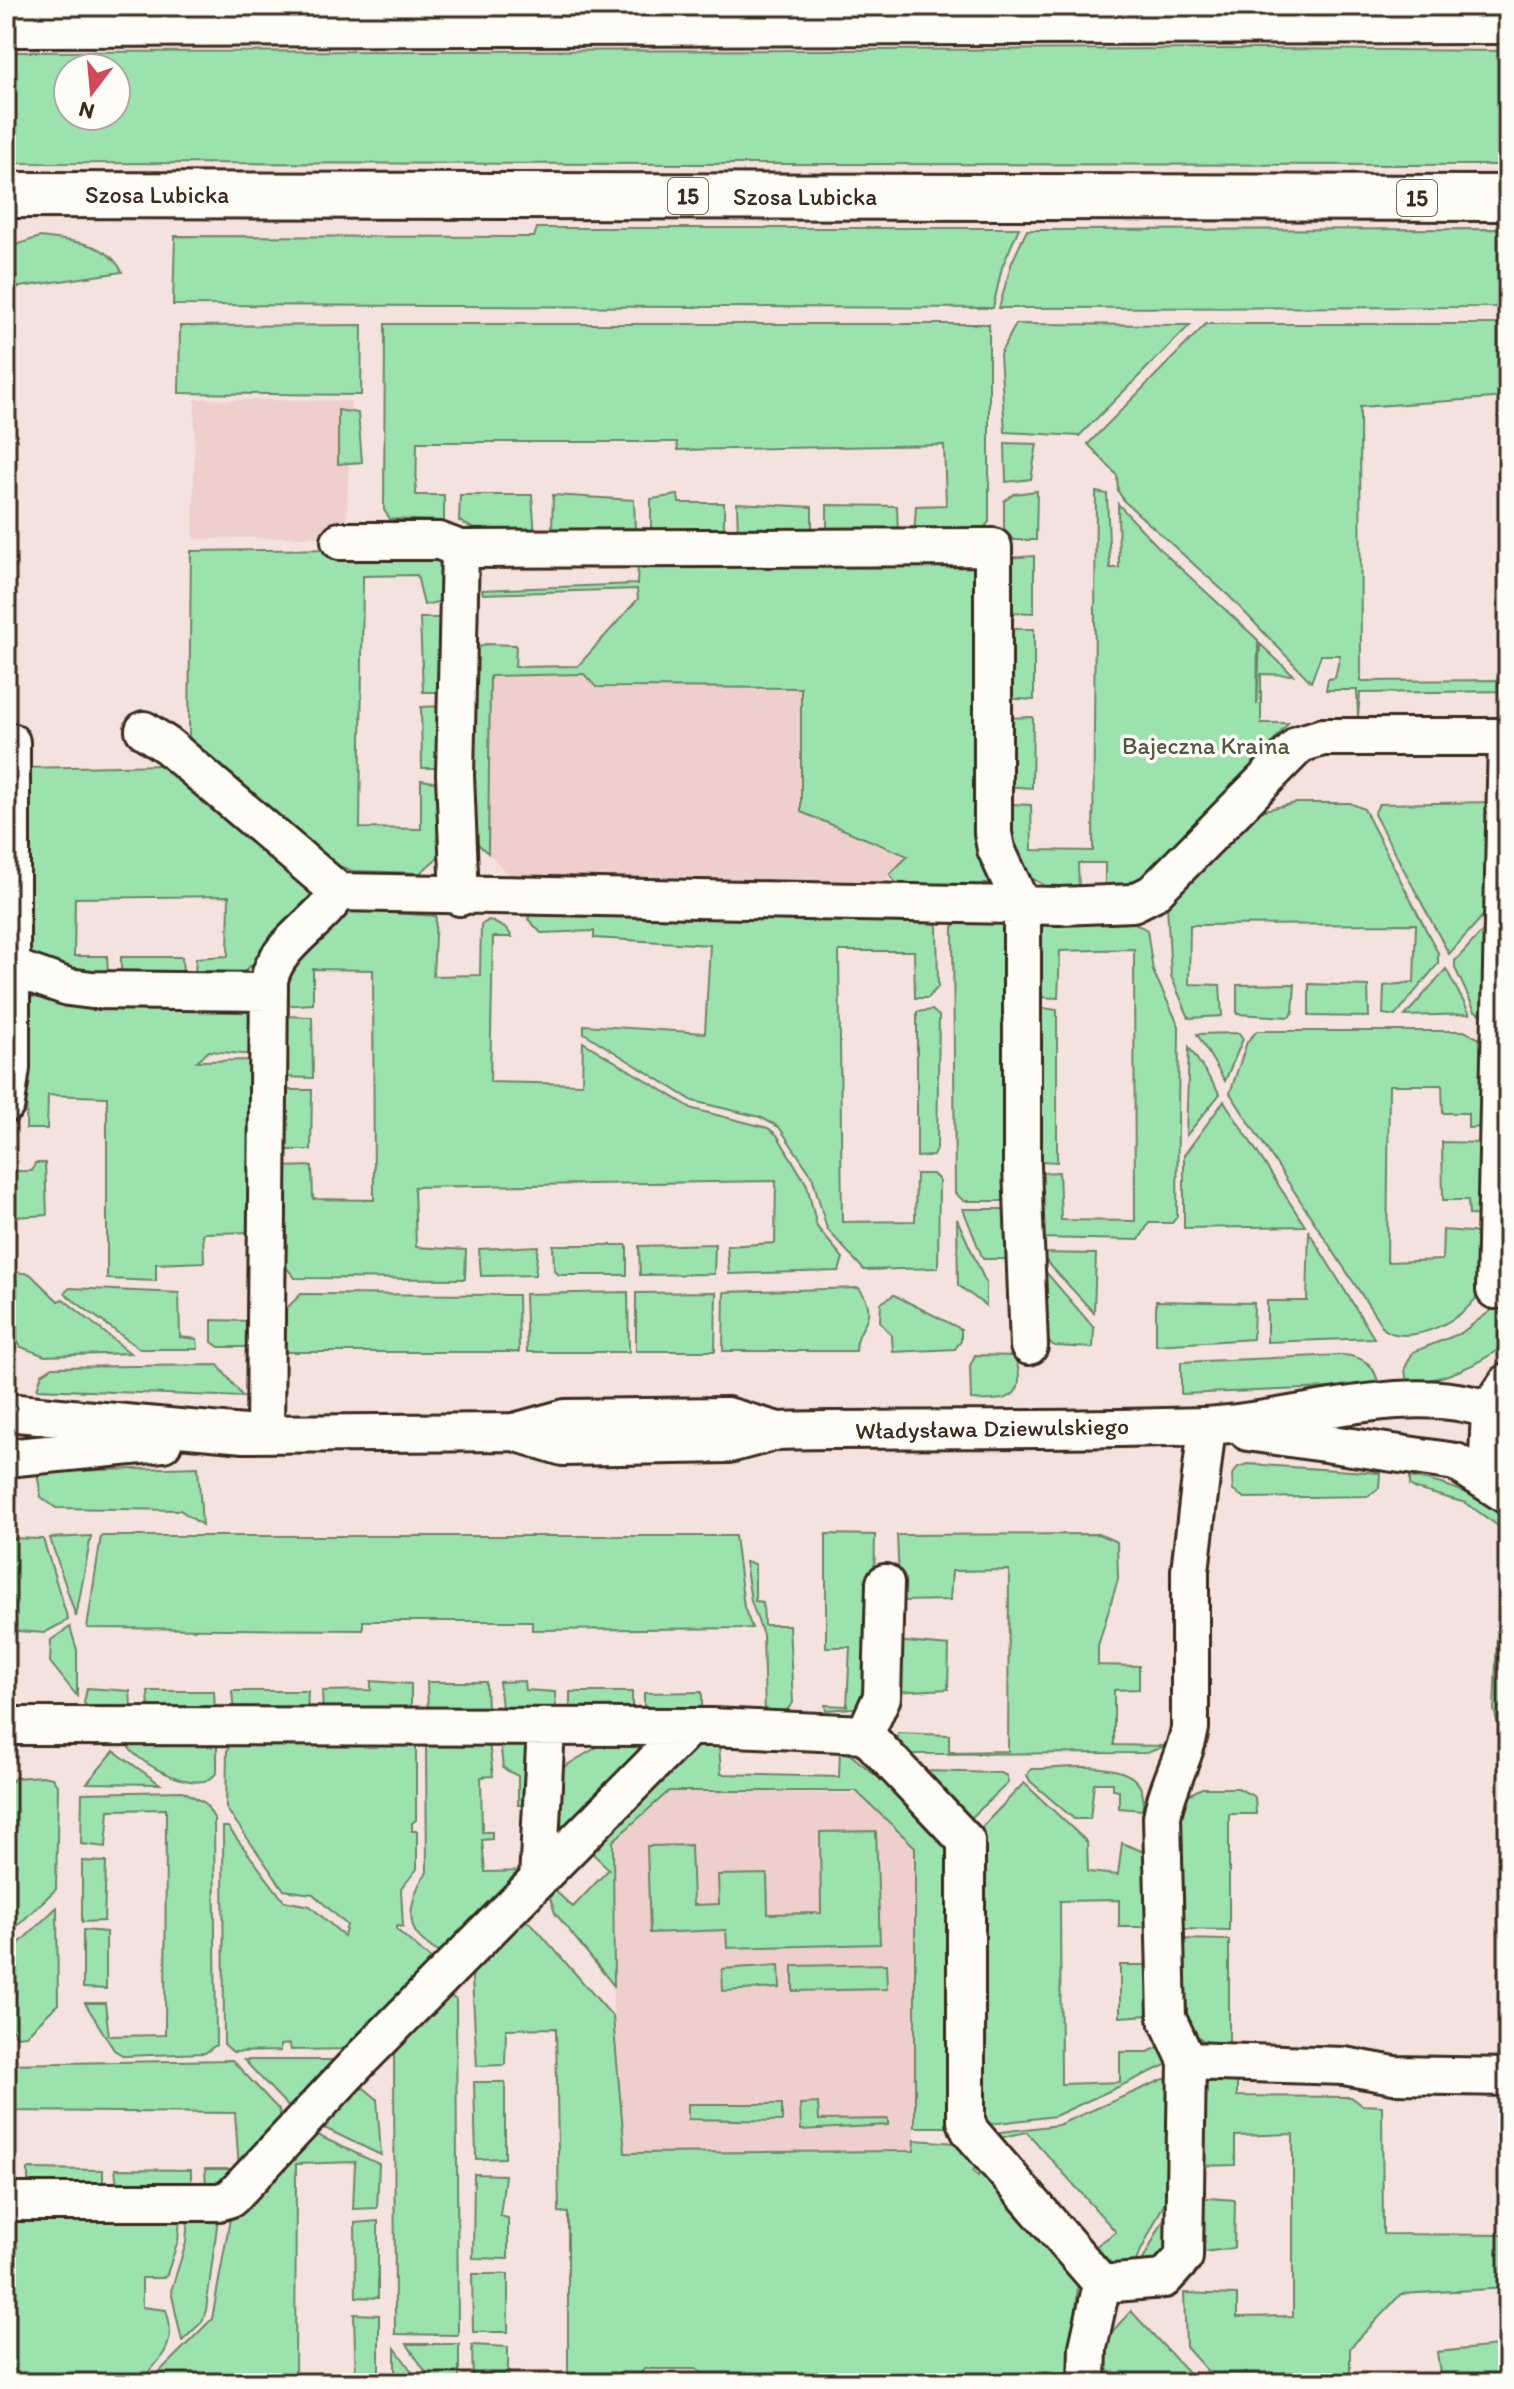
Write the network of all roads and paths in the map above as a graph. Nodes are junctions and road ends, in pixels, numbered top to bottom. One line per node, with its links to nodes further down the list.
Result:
1 (1508, 21): 2 (main road)
2 (6, 24)
3 (6, 195): 4 (main road, Szosa Lubicka / 15)
4 (1508, 198)
5 (340, 541): 6 (street)
6 (460, 549): 11 (street); 12 (street)
7 (144, 730): 10 (street)
8 (1508, 737): 12 (street); 16 (street)
9 (11, 742): 13 (street)
10 (339, 892): 11 (street); 14 (street)
11 (460, 897): 12 (street)
12 (1022, 906): 17 (street)
13 (11, 967): 14 (street); 15 (street)
14 (269, 992): 21 (street)
15 (6, 1104)
16 (1495, 1290)
17 (1029, 1346)
18 (1502, 1403): 20 (street, Władysława Dziewulskiego); 23 (street)
19 (11, 1414): 21 (street, Władysława Dziewulskiego)
20 (1207, 1426): 21 (street, Władysława Dziewulskiego); 23 (street, Władysława Dziewulskiego); 30 (street)
21 (254, 1434): 22 (street, Władysława Dziewulskiego)
22 (11, 1460)
23 (1501, 1481)
24 (885, 1583): 28 (street)
25 (6, 1726): 27 (street)
26 (689, 1727): 27 (street); 28 (street); 29 (street)
27 (546, 1728): 29 (street)
28 (865, 1734): 33 (street)
29 (538, 1880): 32 (street)
30 (1187, 2061): 31 (street); 33 (street)
31 (1508, 2077)
32 (6, 2202)
33 (1102, 2284): 34 (street)
34 (1087, 2383)

